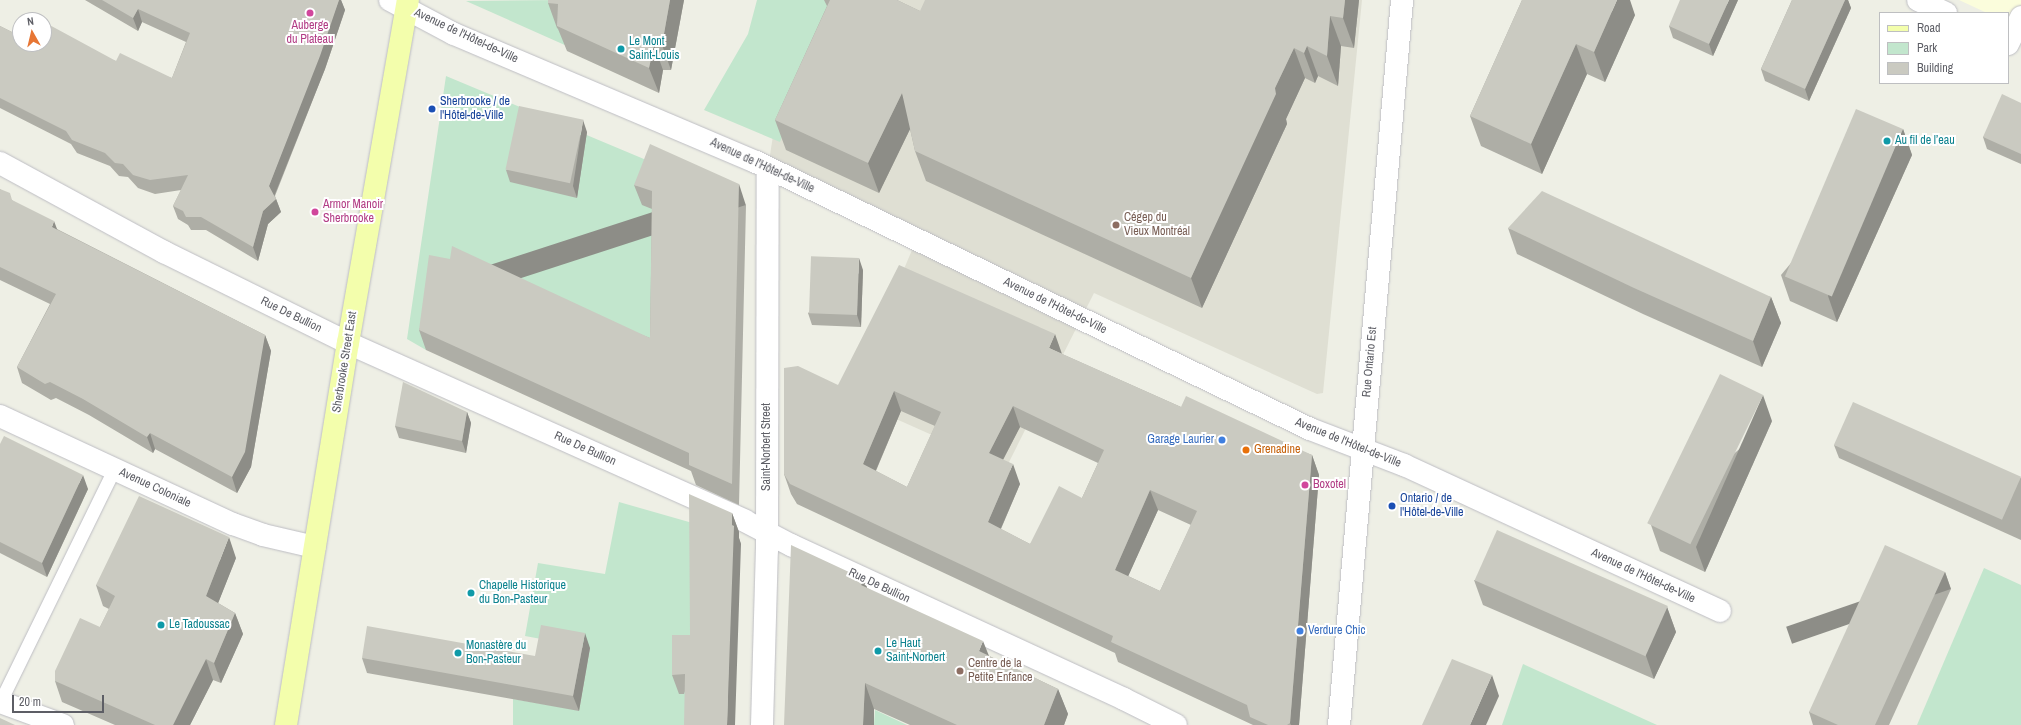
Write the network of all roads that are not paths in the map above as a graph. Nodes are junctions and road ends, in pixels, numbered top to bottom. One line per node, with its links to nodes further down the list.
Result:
1 (1402, 0): 13 (street, Rue Ontario Est)
2 (1918, 0): 4 (street)
3 (401, 3): 10 (street, Avenue de l'Hôtel-de-Ville); 11 (main road, Sherbrooke Street East)
4 (1944, 12)
5 (2021, 17): 6 (street)
6 (2009, 42)
7 (2009, 48): 8 (street)
8 (2021, 54)
9 (0, 163): 11 (street, Rue De Bullion)
10 (768, 168): 13 (street, Avenue de l'Hôtel-de-Ville); 15 (street, Saint-Norbert Street)
11 (348, 343): 15 (street, Rue De Bullion); 16 (main road, Sherbrooke Street East)
12 (0, 416): 14 (street, Avenue Coloniale)
13 (1362, 449): 17 (street, Avenue de l'Hôtel-de-Ville); 23 (street, Rue Ontario Est)
14 (114, 469): 16 (street, Avenue Coloniale); 18 (lane)
15 (766, 532): 21 (street, Saint-Norbert Street); 22 (street, Rue De Bullion)
16 (315, 547): 20 (main road, Sherbrooke Street East)
17 (1720, 611)
18 (0, 702): 19 (street)
19 (63, 725)
20 (286, 725)
21 (762, 725)
22 (1176, 725)
23 (1339, 725)

